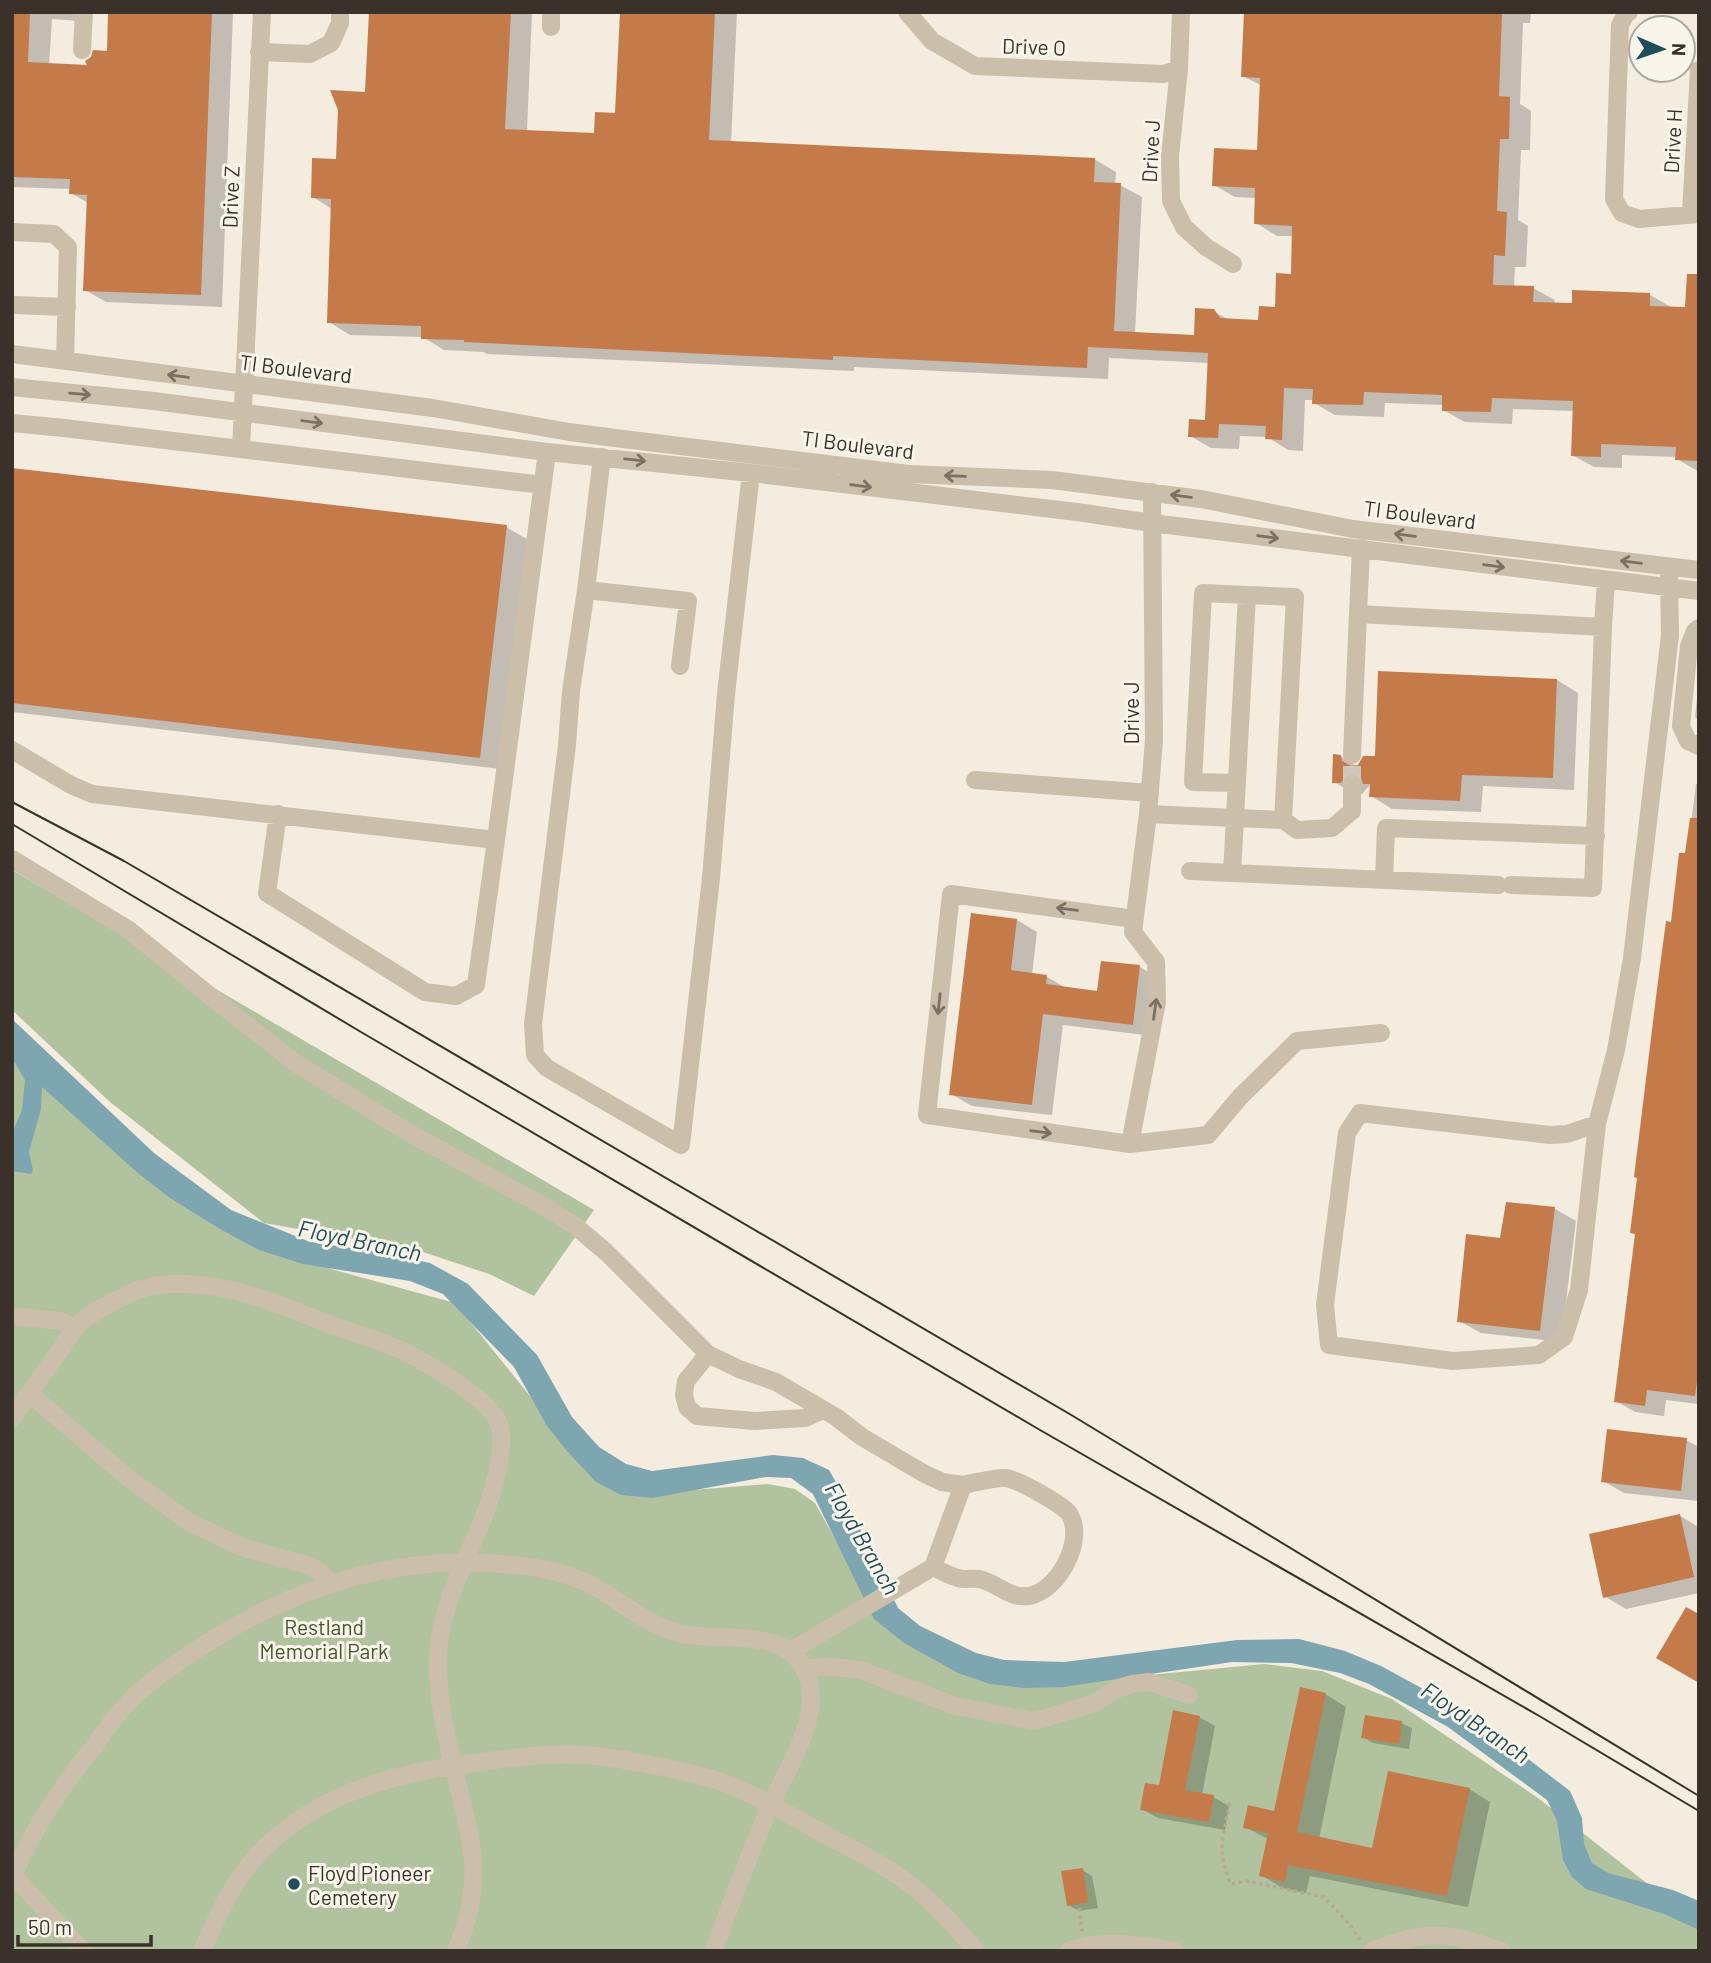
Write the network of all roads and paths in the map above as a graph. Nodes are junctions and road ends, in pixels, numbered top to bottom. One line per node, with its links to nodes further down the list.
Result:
1 (84, 12): 7 (street)
2 (262, 12): 8 (street, Drive Z)
3 (340, 12): 8 (street)
4 (907, 12): 9 (street, Drive O)
5 (1181, 12): 9 (street, Drive J)
6 (1629, 12): 11 (street)
7 (82, 50)
8 (259, 52): 18 (street, Drive Z)
9 (1179, 69): 13 (street, Drive J)
10 (1699, 71): 11 (street, Drive H)
11 (1695, 214)
12 (12, 232): 15 (street)
13 (1233, 264)
14 (12, 304): 15 (street)
15 (67, 307): 17 (street)
16 (12, 354): 17 (street, TI Boulevard)
17 (65, 361): 18 (street, TI Boulevard, one-way to 17)
18 (246, 384): 20 (street, Drive Z); 27 (street, TI Boulevard, one-way to 18)
19 (12, 387): 20 (street, TI Boulevard, one-way to 20)
20 (244, 413): 22 (street, Drive Z); 23 (street, TI Boulevard, one-way to 23)
21 (12, 424): 22 (street)
22 (241, 449): 26 (street)
23 (547, 452): 24 (street, TI Boulevard); 26 (street)
24 (602, 457): 25 (street, TI Boulevard, one-way to 25); 34 (street)
25 (751, 473): 28 (street, TI Boulevard, one-way to 28); 34 (street)
26 (542, 485): 53 (street)
27 (1152, 492): 28 (street, Drive J); 30 (street, TI Boulevard, one-way to 27)
28 (1152, 523): 29 (street, TI Boulevard, one-way to 29); 47 (street, Drive J)
29 (1361, 548): 32 (street, TI Boulevard, one-way to 32); 37 (street)
30 (1670, 567): 31 (street, TI Boulevard); 33 (street)
31 (1699, 570)
32 (1606, 580): 33 (street, TI Boulevard); 38 (street)
33 (1668, 587): 35 (street, TI Boulevard); 60 (street)
34 (586, 590): 40 (street)
35 (1699, 591)
36 (1247, 595): 45 (street); 45 (street); 51 (street)
37 (1358, 614): 38 (street); 43 (street)
38 (1603, 627): 52 (street)
39 (1699, 628): 41 (street)
40 (680, 666)
41 (1699, 746)
42 (12, 750): 48 (street)
43 (1352, 755)
44 (975, 780): 47 (street)
45 (1237, 783): 50 (street)
46 (1352, 784): 51 (street)
47 (1150, 793): 49 (street, Drive J)
48 (278, 814): 53 (street); 53 (street)
49 (1148, 814): 50 (street); 58 (street, Drive J)
50 (1235, 818): 51 (street); 56 (street)
51 (1283, 820)
52 (1596, 836): 57 (street); 57 (street)
53 (496, 840)
54 (12, 859): 64 (street)
55 (1191, 871): 56 (street)
56 (1232, 873): 57 (street)
57 (1384, 880)
58 (1134, 925): 61 (street, one-way to 58); 61 (street, one-way to 61)
59 (1381, 1033): 61 (street)
60 (1597, 1124): 60 (street)
61 (1130, 1144)
62 (12, 1316): 63 (street)
63 (76, 1328): 65 (street); 69 (street)
64 (708, 1353): 66 (street); 66 (street)
65 (29, 1394): 67 (street); 71 (street)
66 (823, 1409): 68 (street)
67 (12, 1419)
68 (963, 1485): 70 (street); 70 (street)
69 (465, 1562): 71 (street); 72 (street); 75 (street)
70 (933, 1567): 72 (street)
71 (331, 1583): 78 (street)
72 (791, 1651): 73 (street)
73 (804, 1668): 74 (street); 77 (street)
74 (1189, 1695)
75 (453, 1766): 77 (street); 82 (street); 83 (street)
76 (1230, 1803): 88 (path)
77 (771, 1805): 84 (street); 85 (street)
78 (13, 1876): 81 (street)
79 (1079, 1908): 80 (path)
80 (1082, 1925)
81 (83, 1951)
82 (202, 1951)
83 (456, 1951)
84 (713, 1951)
85 (976, 1951)
86 (1068, 1951): 87 (street)
87 (1174, 1951)
88 (1366, 1951)
89 (1372, 1951): 90 (street)
90 (1501, 1951)

